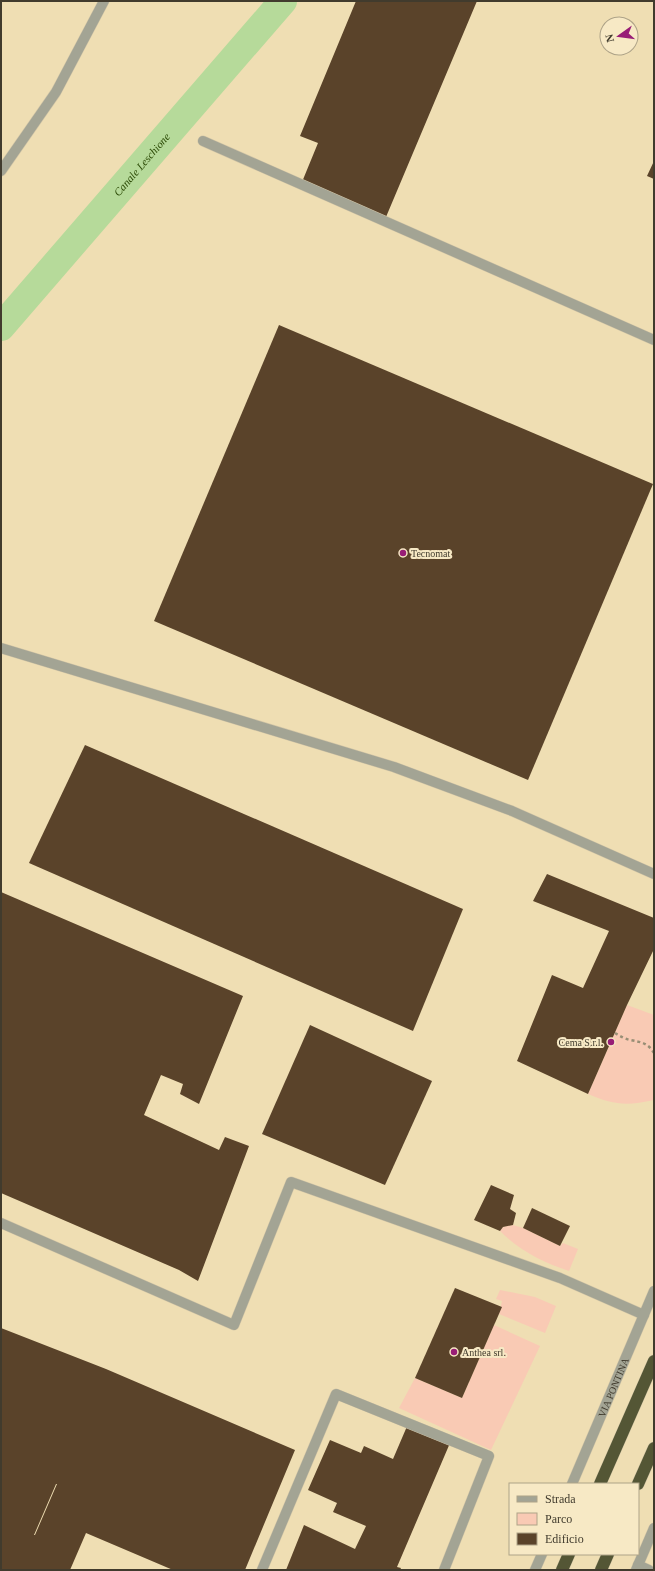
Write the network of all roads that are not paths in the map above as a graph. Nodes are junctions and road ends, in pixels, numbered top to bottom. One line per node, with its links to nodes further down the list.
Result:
1 (104, 1): 3 (street)
2 (203, 141): 4 (street)
3 (1, 172)
4 (654, 340)
5 (1, 648): 6 (street)
6 (654, 874)
7 (1, 1224): 9 (street)
8 (654, 1291): 9 (street, VIA PONTINA)
9 (644, 1315): 12 (street, VIA PONTINA)
10 (654, 1361): 13 (highway)
11 (654, 1448): 14 (highway)
12 (572, 1483)
13 (600, 1483)
14 (638, 1483)
15 (654, 1528): 19 (street)
16 (542, 1555): 22 (street)
17 (570, 1555): 23 (highway)
18 (608, 1555): 24 (highway)
19 (636, 1568): 25 (street)
20 (262, 1570): 21 (street)
21 (444, 1570)
22 (535, 1570)
23 (562, 1570)
24 (600, 1570)
25 (649, 1570)

